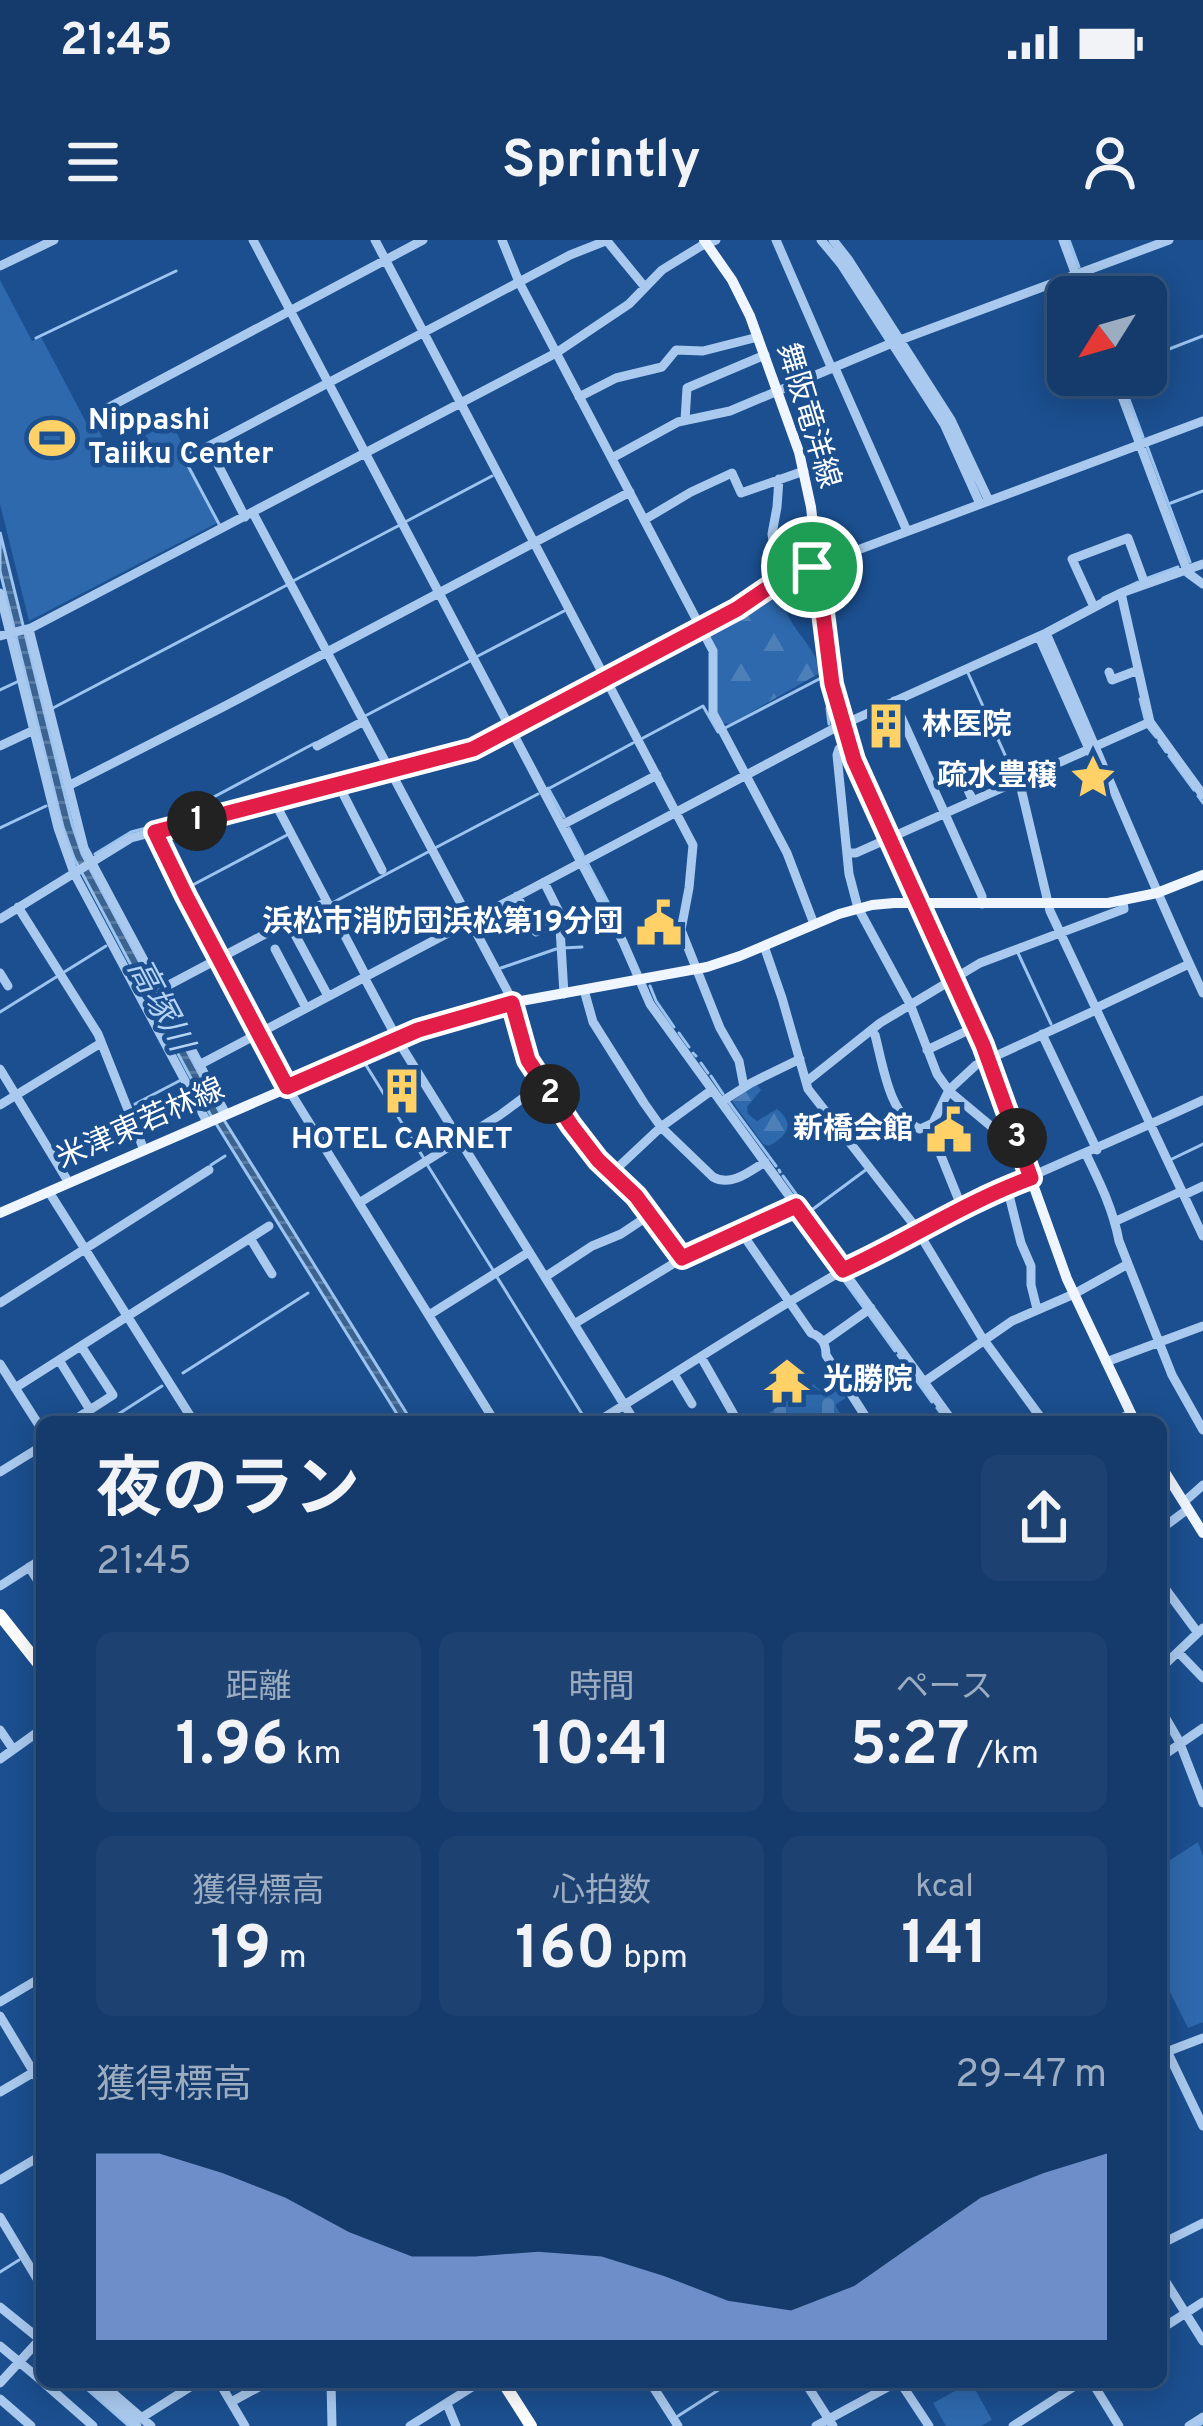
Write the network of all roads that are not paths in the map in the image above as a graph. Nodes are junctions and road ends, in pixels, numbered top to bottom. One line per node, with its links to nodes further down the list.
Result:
1 (54, 240): 13 (street)
2 (253, 240): 20 (street)
3 (375, 240): 14 (street)
4 (423, 240): 14 (street)
5 (502, 240): 18 (street)
6 (608, 240): 18 (street); 19 (street)
7 (776, 240): 26 (street)
8 (821, 240): 23 (street)
9 (833, 240): 23 (street)
10 (1063, 240): 16 (street)
11 (1169, 240): 16 (street)
12 (709, 241): 19 (street); 22 (main road, 舞阪竜洋線)
13 (33, 245): 15 (street)
14 (386, 260): 20 (street); 21 (street)
15 (0, 266)
16 (1080, 273): 17 (street); 23 (street)
17 (1080, 276)
18 (519, 282): 21 (street); 24 (street)
19 (644, 286): 24 (street)
20 (290, 311): 27 (street); 32 (street)
21 (424, 333): 27 (street); 31 (street)
22 (758, 337): 25 (main road, 舞阪竜洋線); 30 (street)
23 (896, 341): 26 (street); 43 (street)
24 (556, 353): 30 (street); 31 (street)
25 (765, 355): 28 (main road, 舞阪竜洋線); 33 (street)
26 (834, 368): 28 (street); 46 (street)
27 (328, 383): 36 (street); 37 (street)
28 (778, 392): 33 (street); 40 (main road, 舞阪竜洋線)
29 (1123, 396): 35 (street)
30 (579, 397): 38 (street)
31 (461, 404): 36 (street); 47 (street)
32 (100, 412)
33 (686, 420): 38 (street)
34 (1203, 421): 35 (street)
35 (1143, 443): 43 (street); 50 (street)
36 (366, 454): 44 (street); 55 (street)
37 (192, 455)
38 (611, 458): 42 (street)
39 (214, 464): 44 (street)
40 (804, 471): 41 (street); 49 (main road, 舞阪竜洋線)
41 (778, 479): 45 (street); 51 (street)
42 (630, 492): 45 (street); 47 (street)
43 (984, 502): 46 (street)
44 (249, 515): 59 (street); 62 (street)
45 (644, 520): 58 (street)
46 (907, 531): 49 (street)
47 (534, 542): 55 (street); 65 (street)
48 (1203, 564): 50 (street)
49 (817, 565): 51 (street); 69 (main road, 舞阪竜洋線)
50 (1186, 569): 52 (street); 53 (street)
51 (779, 581): 58 (street)
52 (1145, 584): 56 (street); 57 (street)
53 (1203, 584)
54 (0, 593): 60 (street)
55 (439, 593): 62 (street); 70 (street)
56 (1121, 593): 57 (street); 63 (street)
57 (1094, 608): 61 (street)
58 (701, 628): 65 (street); 79 (street)
59 (28, 629): 60 (street); 82 (street)
60 (7, 634): 71 (street)
61 (1043, 635): 66 (street); 75 (street)
62 (327, 652): 67 (street); 82 (street)
63 (1138, 670): 64 (street); 68 (street)
64 (1109, 672)
65 (606, 679): 70 (street); 78 (street)
66 (894, 701): 69 (street); 87 (street)
67 (364, 721): 74 (street); 77 (street)
68 (1150, 722): 75 (street); 83 (street)
69 (842, 724): 72 (main road, 舞阪竜洋線); 79 (street)
70 (511, 729): 77 (street); 88 (street)
71 (34, 730): 73 (street); 95 (street)
72 (849, 745): 90 (main road, 舞阪竜洋線); 91 (street)
73 (0, 746)
74 (317, 746)
75 (1092, 748): 80 (street); 98 (street)
76 (957, 766): 85 (street)
77 (390, 770): 81 (street); 108 (street)
78 (657, 775): 86 (street); 88 (street)
79 (746, 775): 86 (street); 110 (street)
80 (1019, 780): 85 (street); 104 (street)
81 (338, 784): 84 (street); 94 (street)
82 (68, 786): 92 (street)
83 (1203, 795)
84 (274, 801): 89 (street); 101 (street)
85 (973, 801): 87 (street)
86 (676, 812): 93 (street); 117 (street)
87 (945, 813): 90 (street); 103 (street)
88 (562, 825): 93 (street)
89 (155, 832): 92 (street); 115 (street)
90 (888, 838): 91 (street); 102 (main road, 舞阪竜洋線)
91 (848, 853): 106 (street)
92 (91, 862): 95 (street); 141 (street)
93 (581, 862): 97 (street); 121 (street)
94 (382, 870)
95 (75, 872): 105 (street); 154 (street)
96 (1203, 875): 98 (main road, 米津東若林線)
97 (544, 882): 99 (street); 109 (street)
98 (1157, 893): 100 (main road, 米津東若林線); 116 (street)
99 (517, 896): 108 (street); 109 (street)
100 (1123, 901): 104 (main road, 米津東若林線); 112 (street)
101 (326, 902): 115 (street); 119 (street)
102 (918, 904): 103 (main road, 米津東若林線); 106 (main road, 米津東若林線); 120 (main road, 舞阪竜洋線)
103 (982, 904): 104 (main road, 米津東若林線)
104 (1049, 904): 112 (street)
105 (18, 907): 107 (street); 137 (street)
106 (858, 908): 110 (main road, 米津東若林線); 129 (street)
107 (0, 919)
108 (470, 921): 119 (street); 128 (street)
109 (559, 924): 126 (street)
110 (814, 924): 113 (main road, 米津東若林線)
111 (292, 928): 127 (street)
112 (1060, 932): 120 (street); 131 (street)
113 (764, 946): 117 (main road, 米津東若林線); 139 (street)
114 (275, 949): 130 (street)
115 (219, 958): 123 (street); 134 (street)
116 (1190, 964): 125 (street); 131 (street)
117 (696, 970): 121 (main road, 米津東若林線); 146 (street)
118 (0, 973): 122 (street)
119 (365, 976): 127 (street); 136 (street)
120 (953, 979): 129 (street); 132 (main road, 舞阪竜洋線)
121 (640, 980): 124 (main road, 米津東若林線); 147 (street)
122 (8, 986)
123 (165, 987)
124 (584, 990): 126 (main road, 米津東若林線); 156 (street)
125 (1203, 992)
126 (565, 994): 128 (main road, 米津東若林線)
127 (328, 996): 130 (street)
128 (512, 1003): 136 (main road, 米津東若林線); 143 (street)
129 (910, 1004): 133 (street); 138 (street)
130 (306, 1008): 134 (street)
131 (1096, 1009): 135 (street); 155 (street)
132 (975, 1028): 138 (street); 140 (main road, 舞阪竜洋線)
133 (871, 1030): 144 (street); 157 (street)
134 (259, 1033): 141 (street); 145 (street)
135 (1042, 1034): 140 (street); 161 (street)
136 (397, 1039): 145 (main road, 米津東若林線); 158 (street)
137 (101, 1043): 149 (street); 160 (street)
138 (927, 1050): 148 (street)
139 (800, 1059): 144 (street); 146 (street)
140 (988, 1059): 148 (street); 159 (main road, 舞阪竜洋線)
141 (199, 1065): 153 (street)
142 (0, 1069): 149 (street)
143 (542, 1082): 158 (street); 164 (street)
144 (806, 1082): 180 (street)
145 (287, 1087): 153 (main road, 米津東若林線); 173 (street)
146 (744, 1087): 151 (street)
147 (712, 1090): 151 (street); 156 (street)
148 (949, 1090): 157 (street); 159 (street)
149 (16, 1095): 152 (street); 167 (street)
150 (1203, 1100): 155 (street)
151 (721, 1102): 162 (street)
152 (0, 1105)
153 (225, 1114): 154 (main road, 米津東若林線)
154 (209, 1122): 160 (main road, 米津東若林線)
155 (1150, 1124): 161 (street); 171 (street)
156 (661, 1126): 164 (street); 166 (street)
157 (929, 1126): 175 (street)
158 (460, 1141): 173 (street); 185 (street)
159 (1018, 1142): 165 (main road, 舞阪竜洋線)
160 (144, 1150): 167 (main road, 米津東若林線)
161 (1092, 1152): 165 (street); 178 (street)
162 (765, 1162): 166 (street); 174 (street)
163 (209, 1169): 184 (street)
164 (612, 1173): 177 (street)
165 (1031, 1178): 169 (street); 191 (main road, 舞阪竜洋線)
166 (722, 1181): 172 (street)
167 (69, 1183): 170 (main road, 米津東若林線)
168 (1203, 1186): 171 (street)
169 (1007, 1187): 175 (street); 195 (street)
170 (49, 1192): 176 (main road, 米津東若林線); 184 (street)
171 (1183, 1193): 178 (street); 182 (street)
172 (730, 1197)
173 (359, 1203): 196 (street)
174 (796, 1206): 181 (street); 188 (street)
175 (962, 1208): 180 (street)
176 (0, 1213)
177 (650, 1214): 186 (street); 190 (street)
178 (1116, 1222): 187 (street)
179 (269, 1226): 183 (street)
180 (917, 1230): 188 (street); 200 (street)
181 (741, 1232): 186 (street); 192 (street)
182 (1203, 1236)
183 (250, 1238): 189 (street); 197 (street)
184 (83, 1250): 193 (street); 197 (street)
185 (529, 1252): 190 (street); 196 (street)
186 (682, 1258): 198 (street)
187 (1128, 1264): 191 (street); 202 (street)
188 (843, 1270): 192 (street); 194 (street)
189 (272, 1274)
190 (545, 1277): 198 (street)
191 (1074, 1294): 195 (street); 206 (main road, 舞阪竜洋線)
192 (790, 1302): 201 (street); 204 (street)
193 (0, 1303)
194 (871, 1308): 201 (street); 209 (street)
195 (1037, 1310): 200 (street)
196 (428, 1315): 217 (street)
197 (127, 1317): 203 (street); 216 (street)
198 (574, 1324): 213 (street)
199 (1203, 1326): 202 (street)
200 (983, 1339): 209 (street); 223 (street)
201 (823, 1342): 221 (street)
202 (1159, 1342): 206 (street); 226 (street)
203 (81, 1346): 205 (street); 214 (street)
204 (701, 1357): 208 (street); 220 (street)
205 (58, 1360): 210 (street); 214 (street)
206 (1106, 1362): 224 (main road, 舞阪竜洋線)
207 (0, 1364): 210 (street)
208 (674, 1374): 212 (street); 213 (street)
209 (924, 1382): 222 (street)
210 (14, 1386): 211 (street); 225 (street)
211 (0, 1391)
212 (692, 1404)
213 (624, 1405): 218 (street); 219 (street)
214 (90, 1410): 215 (street)
215 (80, 1416)
216 (190, 1416)
217 (491, 1416)
218 (607, 1416)
219 (630, 1416)
220 (735, 1416)
221 (865, 1416)
222 (949, 1416)
223 (1040, 1416)
224 (1132, 1416)
225 (36, 1421)
226 (1203, 1430)
227 (36, 1450): 228 (street)
228 (0, 1472)
229 (1167, 1476): 231 (main road)
230 (1203, 1485): 231 (street)
231 (1186, 1506): 232 (street); 233 (main road)
232 (1167, 1523)
233 (1203, 1533)
234 (36, 1563): 235 (street)
235 (29, 1567): 236 (street); 237 (street)
236 (36, 1578)
237 (0, 1586)
238 (1167, 1590): 240 (street)
239 (0, 1615): 242 (highway)
240 (1200, 1630): 241 (street)
241 (1178, 1652): 243 (street); 244 (street)
242 (36, 1660)
243 (1167, 1662)
244 (1203, 1678)
245 (1167, 1721): 249 (street)
246 (1203, 1728): 249 (street)
247 (0, 1730): 250 (street)
248 (36, 1733): 250 (street)
249 (1180, 1744): 251 (street); 253 (street)
250 (13, 1749): 252 (street)
251 (1167, 1753)
252 (0, 1759)
253 (1203, 1804)
254 (36, 1981): 255 (street)
255 (0, 2002)
256 (0, 2016): 260 (street)
257 (1203, 2038): 258 (street)
258 (1167, 2052)
259 (1167, 2059): 263 (street)
260 (36, 2070)
261 (36, 2073): 262 (street)
262 (0, 2092)
263 (1203, 2126)
264 (36, 2159): 265 (street)
265 (0, 2180)
266 (0, 2217): 269 (street)
267 (1203, 2223): 268 (street)
268 (1167, 2241)
269 (36, 2278)
270 (1167, 2283): 273 (street)
271 (1203, 2302): 273 (street)
272 (0, 2307): 275 (street)
273 (1186, 2313): 274 (street); 276 (street)
274 (1167, 2326)
275 (36, 2335)
276 (1203, 2341)
277 (36, 2344): 279 (street)
278 (0, 2346): 279 (street)
279 (19, 2361): 280 (street); 281 (street)
280 (36, 2377)
281 (0, 2383)
282 (49, 2388): 304 (street)
283 (99, 2388): 301 (street)
284 (189, 2388): 301 (street)
285 (223, 2388): 297 (street)
286 (257, 2388): 297 (street)
287 (331, 2388): 306 (street)
288 (471, 2388): 298 (street)
289 (512, 2388): 309 (highway)
290 (654, 2388): 310 (street)
291 (809, 2388): 302 (street)
292 (889, 2388): 302 (street)
293 (903, 2388): 312 (street)
294 (1072, 2388): 300 (street)
295 (1095, 2388): 314 (street)
296 (0, 2399): 303 (street)
297 (231, 2402): 305 (street)
298 (447, 2404): 307 (street); 308 (street)
299 (1203, 2417): 315 (street)
300 (1024, 2419): 313 (street)
301 (143, 2423)
302 (831, 2423): 311 (street)
303 (31, 2426)
304 (93, 2426)
305 (245, 2426)
306 (332, 2426)
307 (410, 2426)
308 (456, 2426)
309 (531, 2426)
310 (678, 2426)
311 (816, 2426)
312 (928, 2426)
313 (1039, 2426)
314 (1119, 2426)
315 (1189, 2426)

